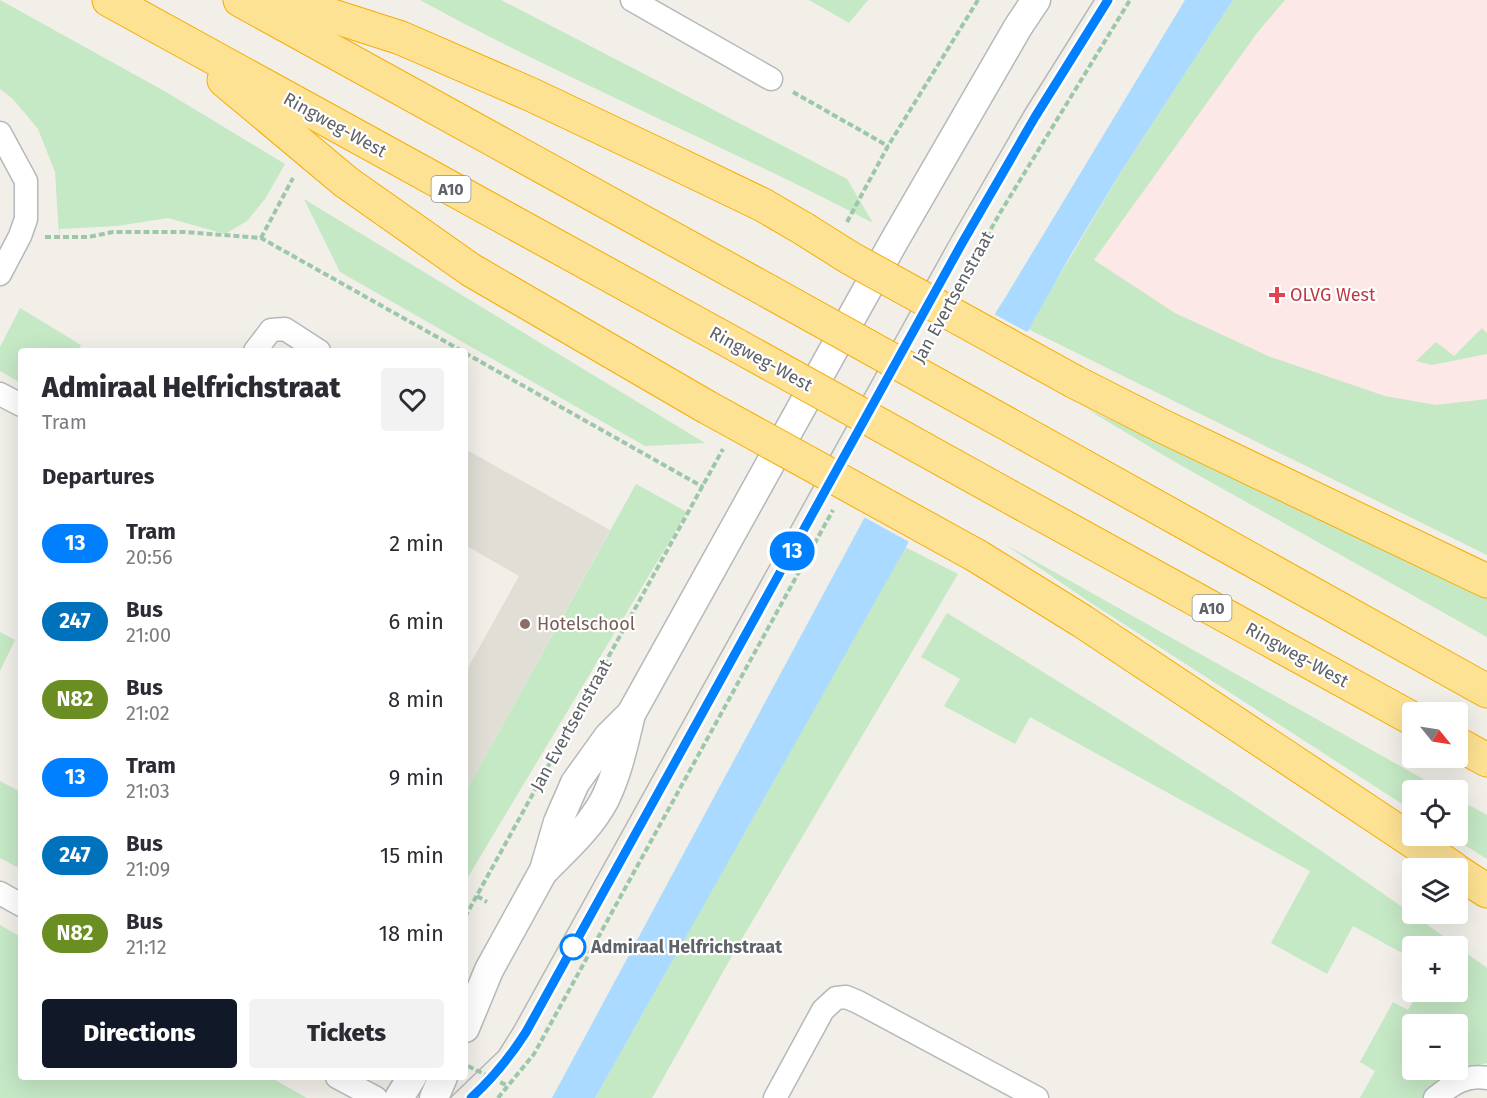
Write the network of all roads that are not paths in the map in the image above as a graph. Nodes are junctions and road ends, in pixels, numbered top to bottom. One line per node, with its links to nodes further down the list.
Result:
1 (109, 0): 6 (highway, Ringweg-West / A10)
2 (240, 0): 15 (highway, bridge)
3 (283, 0): 14 (highway, bridge)
4 (632, 0): 7 (street)
5 (1036, 0): 24 (street)
6 (165, 31): 16 (highway, Ringweg-West / A10, bridge); 19 (highway, A10, bridge)
7 (771, 79)
8 (0, 133): 9 (street)
9 (0, 274)
10 (257, 348): 11 (street)
11 (314, 348)
12 (0, 394): 13 (street)
13 (18, 403)
14 (1487, 581)
15 (1487, 691)
16 (1402, 713)
17 (1468, 750): 18 (highway)
18 (1487, 760)
19 (1439, 858)
20 (1468, 879): 21 (highway)
21 (1487, 891)
22 (0, 893): 23 (street)
23 (18, 903)
24 (489, 970): 25 (street); 26 (street)
25 (468, 997)
26 (468, 1021)
27 (1487, 1078): 36 (street)
28 (343, 1080): 31 (street)
29 (410, 1080): 32 (street)
30 (443, 1080): 33 (street)
31 (376, 1098)
32 (399, 1098)
33 (434, 1098)
34 (775, 1098): 35 (street)
35 (1037, 1098)
36 (1435, 1098)

